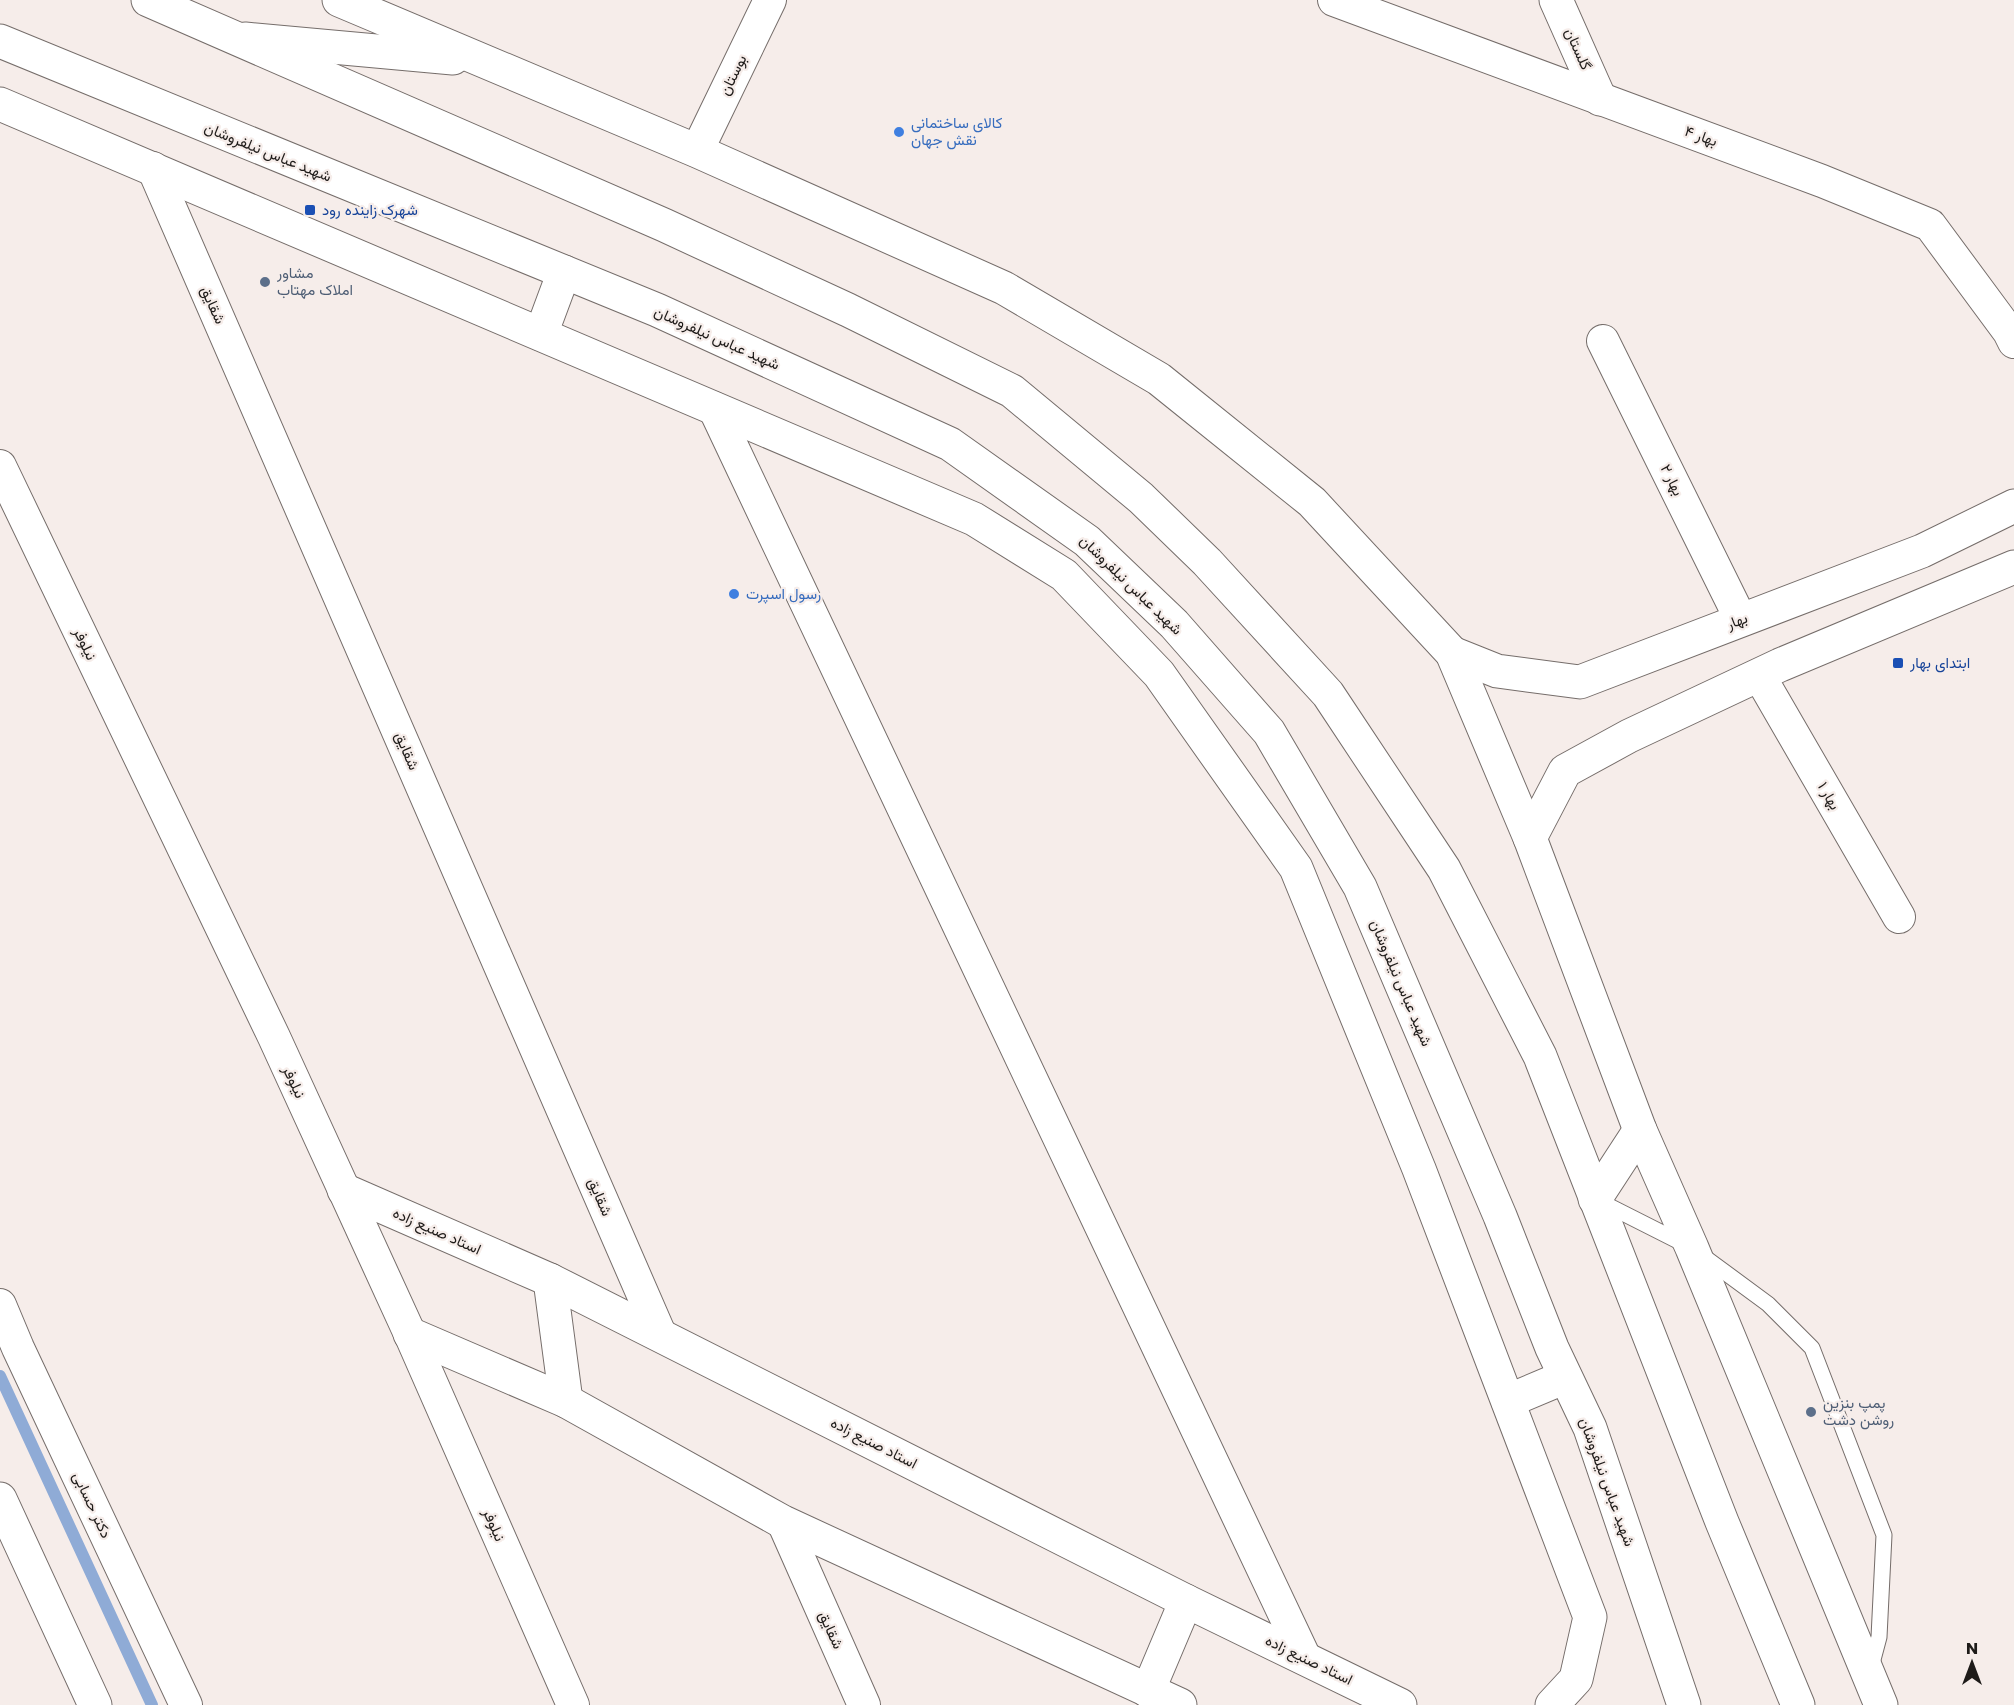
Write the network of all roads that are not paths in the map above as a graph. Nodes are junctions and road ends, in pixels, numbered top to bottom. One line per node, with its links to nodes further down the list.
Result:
1 (148, 0): 6 (street)
2 (339, 0): 8 (street)
3 (770, 0): 11 (street, بوستان)
4 (1334, 0): 9 (street, بهار ۴)
5 (1556, 0): 9 (street, گلستان)
6 (240, 39): 8 (street); 28 (street)
7 (0, 40): 13 (street, شهید عباس نیلفروشان)
8 (485, 61): 11 (street)
9 (1600, 99): 16 (street, بهار ۴)
10 (0, 104): 12 (street)
11 (697, 151): 22 (street)
12 (153, 168): 14 (street); 33 (street, شقایق)
13 (564, 272): 14 (street); 34 (street, شهید عباس نیلفروشان)
14 (541, 334): 17 (street)
15 (1603, 341): 21 (street, بهار ۲)
16 (2014, 342)
17 (714, 408): 36 (street); 40 (street)
18 (0, 466): 27 (street, نیلوفر)
19 (2014, 506): 21 (street, بهار)
20 (2014, 567): 23 (street)
21 (1741, 620): 22 (street, بهار)
22 (1452, 654): 24 (street)
23 (1759, 675): 24 (street); 25 (street, بهار ۱)
24 (1530, 838): 26 (street)
25 (1899, 917)
26 (1640, 1130): 28 (street); 29 (street)
27 (344, 1190): 30 (street, استاد صنیع زاده); 32 (street, نیلوفر)
28 (1595, 1199): 29 (lane); 51 (street)
29 (1692, 1248): 41 (street); 41 (lane)
30 (550, 1280): 33 (street, استاد صنیع زاده); 35 (street)
31 (0, 1305): 44 (street, دکتر حسابی)
32 (410, 1334): 35 (street); 45 (street, نیلوفر)
33 (660, 1334): 39 (street, استاد صنیع زاده)
34 (1566, 1377): 36 (street); 50 (street, شهید عباس نیلفروشان)
35 (566, 1401): 38 (street)
36 (1508, 1401): 49 (street)
37 (0, 1499): 43 (street)
38 (783, 1522): 42 (street); 46 (street, شقایق)
39 (1186, 1601): 40 (street, استاد صنیع زاده); 42 (street)
40 (1305, 1658): 48 (street, استاد صنیع زاده)
41 (1875, 1690)
42 (1148, 1691): 47 (street)
43 (95, 1705)
44 (186, 1705)
45 (573, 1705)
46 (864, 1705)
47 (1180, 1705)
48 (1400, 1705)
49 (1552, 1705)
50 (1684, 1705)
51 (1798, 1705)

